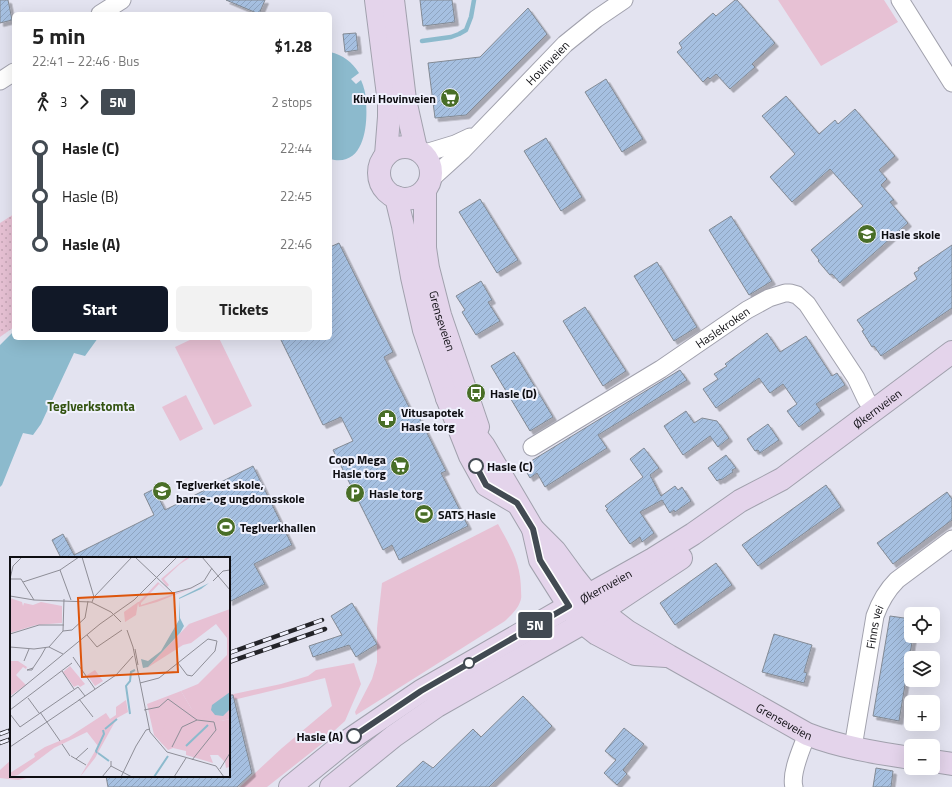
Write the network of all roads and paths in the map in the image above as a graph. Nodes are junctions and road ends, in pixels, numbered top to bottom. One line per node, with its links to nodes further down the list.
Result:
1 (122, 0): 6 (street)
2 (376, 0): 12 (main road)
3 (393, 0): 11 (main road)
4 (624, 0): 10 (street, Hovinveien)
5 (900, 0): 9 (street)
6 (103, 12)
7 (12, 73): 8 (street)
8 (0, 81)
9 (952, 83)
10 (477, 134): 11 (street, Hovinveien); 13 (street, Hovinveien)
11 (419, 152): 12 (main road); 13 (main road)
12 (386, 155): 14 (main road)
13 (428, 185): 14 (main road); 18 (main road, Grenseveien)
14 (396, 197): 16 (main road, Grenseveien)
15 (952, 352): 17 (main road, Økernveien)
16 (447, 398): 18 (main road, Grenseveien); 20 (main road, Grenseveien)
17 (874, 411): 19 (street, Haslekroken); 23 (main road, Økernveien)
18 (484, 446): 20 (main road, Grenseveien)
19 (532, 448)
20 (517, 503): 21 (main road, Grenseveien)
21 (533, 529): 23 (main road, Grenseveien); 24 (main road, Grenseveien)
22 (952, 539): 28 (street, Finns vei)
23 (595, 603): 24 (main road, Økernveien); 25 (main road, Økernveien); 26 (main road, Grenseveien)
24 (569, 606): 25 (main road, Grenseveien); 33 (main road, Økernveien)
25 (582, 623): 26 (main road, Grenseveien); 34 (main road, Økernveien)
26 (669, 656): 27 (main road, Grenseveien)
27 (808, 734): 28 (main road, Grenseveien); 32 (street)
28 (853, 747): 29 (main road, Grenseveien)
29 (904, 757)
30 (940, 762): 31 (main road)
31 (952, 764)
32 (790, 785)
33 (290, 787)
34 (331, 787)

